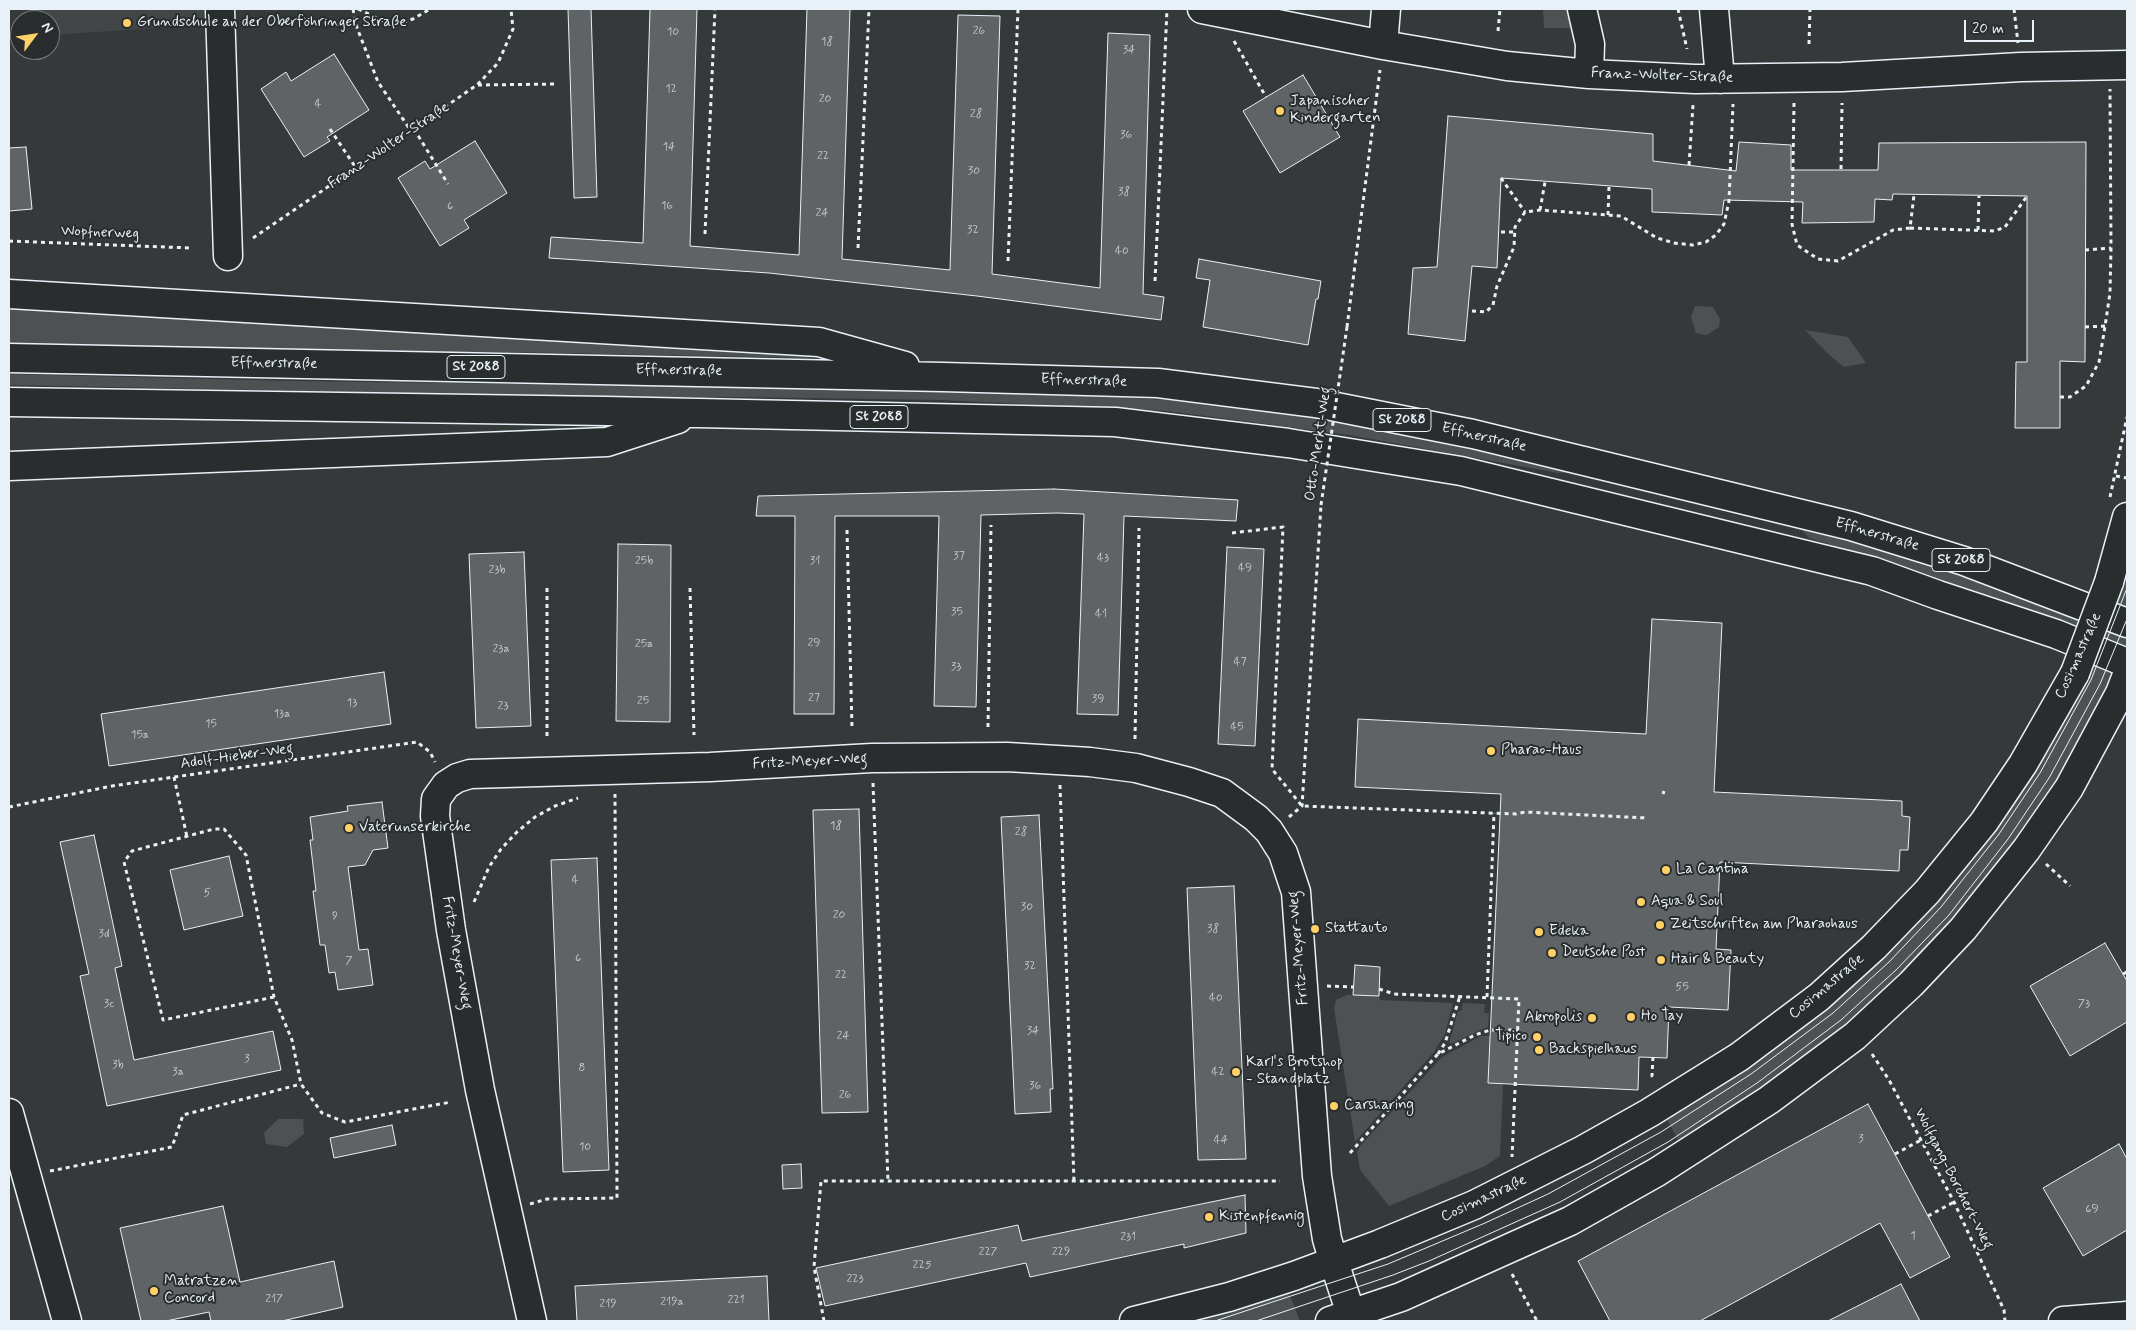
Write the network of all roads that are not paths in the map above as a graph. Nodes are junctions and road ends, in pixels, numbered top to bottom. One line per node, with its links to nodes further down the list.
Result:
1 (220, 9): 10 (main road)
2 (1386, 9): 6 (main road)
3 (1582, 9): 8 (main road)
4 (1714, 9): 9 (main road)
5 (1210, 10): 6 (main road, Franz-Wolter-Straße)
6 (1383, 45): 8 (main road, Franz-Wolter-Straße)
7 (2118, 66): 9 (main road, Franz-Wolter-Straße)
8 (1589, 74): 9 (main road, Franz-Wolter-Straße)
9 (1716, 79)
10 (228, 256)
11 (9, 294): 13 (main road)
12 (9, 358): 13 (main road, Effnerstraße / St 2088)
13 (943, 377): 18 (main road, Effnerstraße / St 2088)
14 (9, 402): 15 (main road, St 2088)
15 (698, 413): 16 (main road); 19 (main road, St 2088)
16 (9, 466)
17 (2118, 510): 22 (main road, Cosimastraße, bridge)
18 (2127, 623)
19 (2127, 663)
20 (2124, 684): 24 (main road)
21 (9, 1113): 25 (main road)
22 (1334, 1262): 24 (main road); 26 (main road, Fritz-Meyer-Weg); 27 (main road, Cosimastraße)
23 (2127, 1317): 28 (main road)
24 (1345, 1319)
25 (67, 1321)
26 (532, 1321)
27 (1134, 1321)
28 (2063, 1321)

